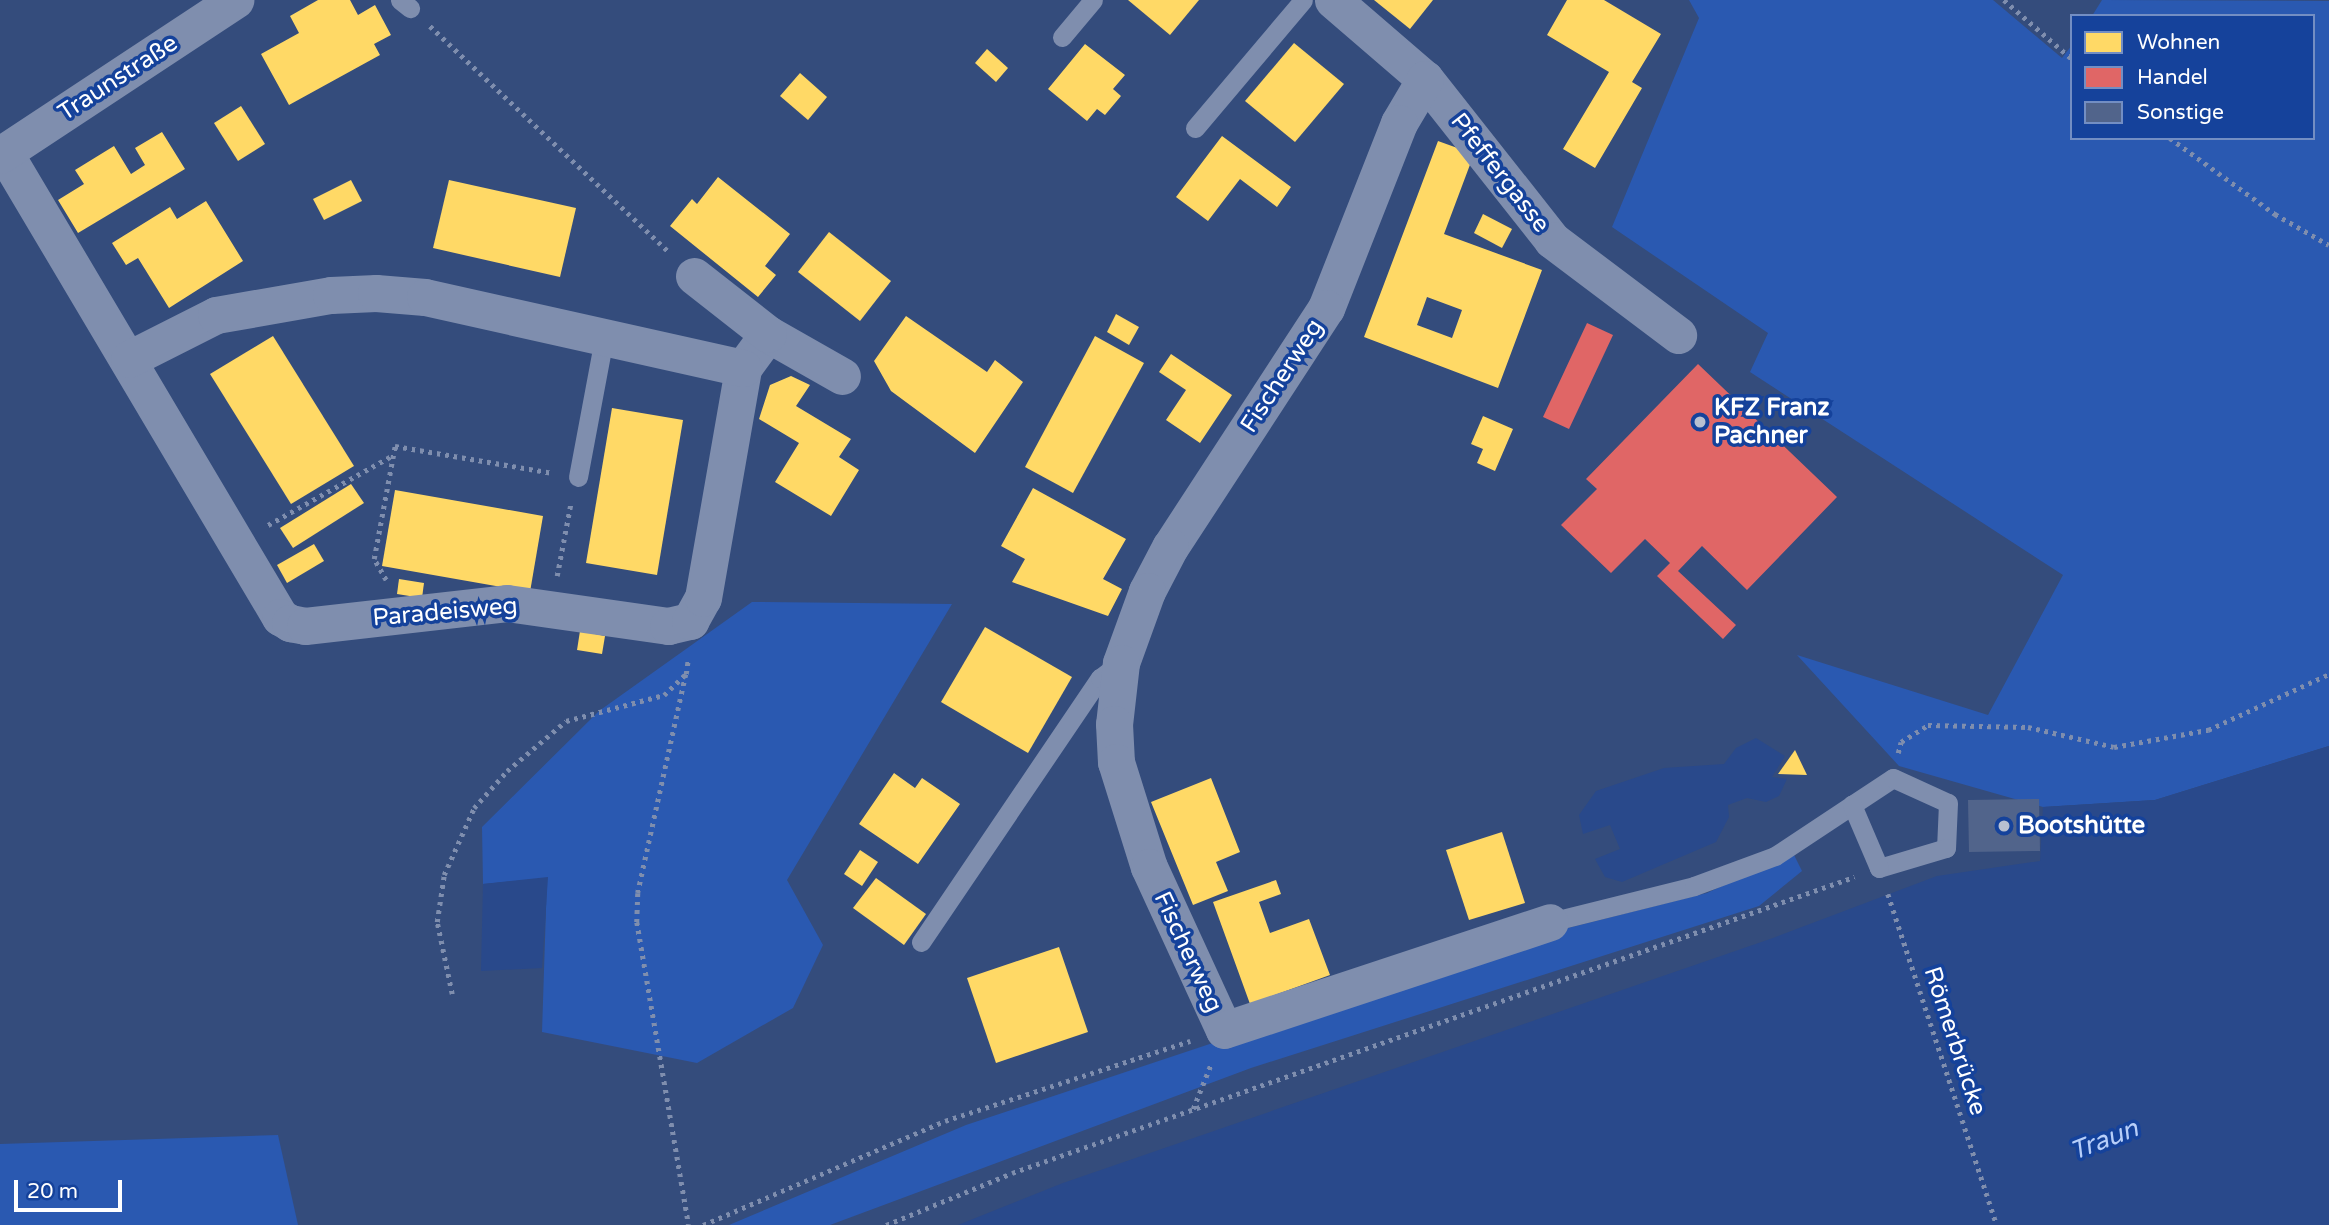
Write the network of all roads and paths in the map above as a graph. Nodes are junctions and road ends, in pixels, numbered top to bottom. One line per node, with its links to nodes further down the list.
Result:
1 (235, 0): 12 (street, Traunstraße)
2 (1093, 0): 7 (lane)
3 (1303, 0): 10 (lane)
4 (1333, 0): 9 (street, Pfeffergasse)
5 (2004, 0): 8 (path)
6 (405, 4): 14 (path)
7 (1062, 37)
8 (2070, 57)
9 (1425, 79): 16 (street, Pfeffergasse); 27 (street, Fischerweg)
10 (1195, 128)
11 (2173, 140): 13 (path)
12 (2, 154): 18 (street, Paradeisweg)
13 (2329, 245)
14 (694, 275): 15 (street)
15 (768, 334): 19 (street); 20 (street)
16 (1678, 335)
17 (604, 338): 18 (street); 19 (street); 22 (lane)
18 (129, 359): 23 (street, Paradeisweg)
19 (743, 368): 26 (street)
20 (842, 376)
21 (393, 455): 22 (path); 23 (path); 25 (path)
22 (578, 477): 24 (path)
23 (237, 543): 25 (street, Paradeisweg)
24 (552, 608): 25 (street, Paradeisweg); 26 (street, Paradeisweg)
25 (405, 615)
26 (690, 621): 28 (path)
27 (1121, 663): 34 (lane, Fischerweg); 36 (street, Fischerweg)
28 (687, 674): 35 (path); 38 (path)
29 (2329, 674): 30 (path)
30 (1893, 778): 31 (lane); 32 (lane)
31 (1852, 805): 32 (lane); 33 (lane)
32 (1879, 868): 37 (path); 41 (path, Römerbrücke)
33 (1550, 922): 36 (street, Fischerweg)
34 (921, 942)
35 (452, 994)
36 (1224, 1030): 37 (path); 39 (path)
37 (1193, 1109): 40 (path)
38 (689, 1225)
39 (704, 1225)
40 (886, 1225)
41 (1997, 1225)

